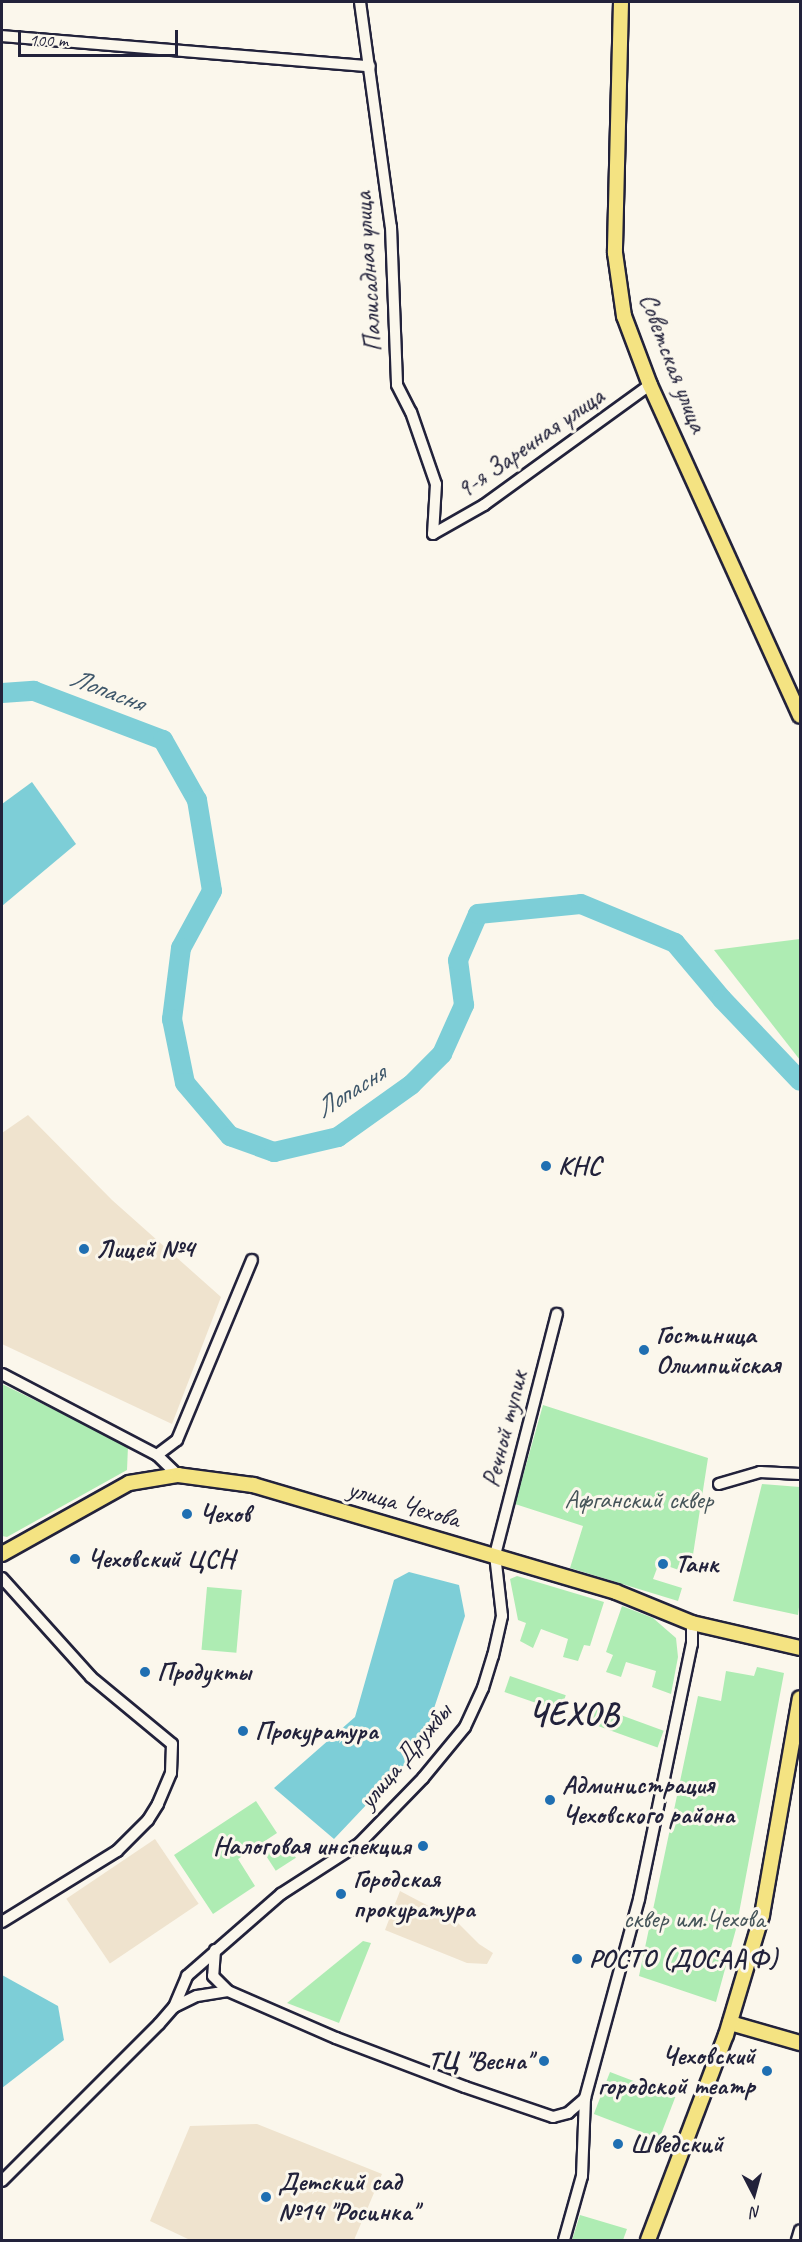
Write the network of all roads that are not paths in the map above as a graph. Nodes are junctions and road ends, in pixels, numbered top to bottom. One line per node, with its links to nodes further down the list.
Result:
1 (360, 2): 4 (street, Палисадная улица)
2 (621, 2): 5 (main road, Советская улица)
3 (2, 36): 4 (street)
4 (370, 66): 6 (street, Палисадная улица)
5 (650, 385): 6 (street, 9-я Заречная улица); 7 (main road, Советская улица)
6 (433, 534)
7 (801, 716)
8 (252, 1260): 11 (street)
9 (557, 1314): 16 (street, Речной тупик)
10 (2, 1374): 11 (street)
11 (157, 1455): 13 (street)
12 (801, 1474): 14 (street)
13 (178, 1475): 15 (main road, улица Чехова); 16 (main road, улица Чехова)
14 (719, 1484)
15 (2, 1554)
16 (495, 1555): 18 (main road, улица Чехова); 22 (street, улица Дружбы)
17 (2, 1578): 21 (street)
18 (692, 1623): 19 (main road, улица Чехова); 27 (street)
19 (801, 1648)
20 (801, 1698): 25 (main road)
21 (2, 1922)
22 (215, 1950): 23 (street); 24 (street, улица Дружбы)
23 (228, 1991): 24 (street, улица Дружбы); 28 (street)
24 (174, 2007): 30 (street, улица Дружбы)
25 (730, 2023): 26 (main road); 33 (main road)
26 (801, 2043)
27 (585, 2098): 28 (street); 29 (street)
28 (561, 2117): 29 (street)
29 (585, 2132): 32 (street)
30 (2, 2181)
31 (801, 2230): 34 (street)
32 (564, 2241)
33 (648, 2241)
34 (797, 2241)

